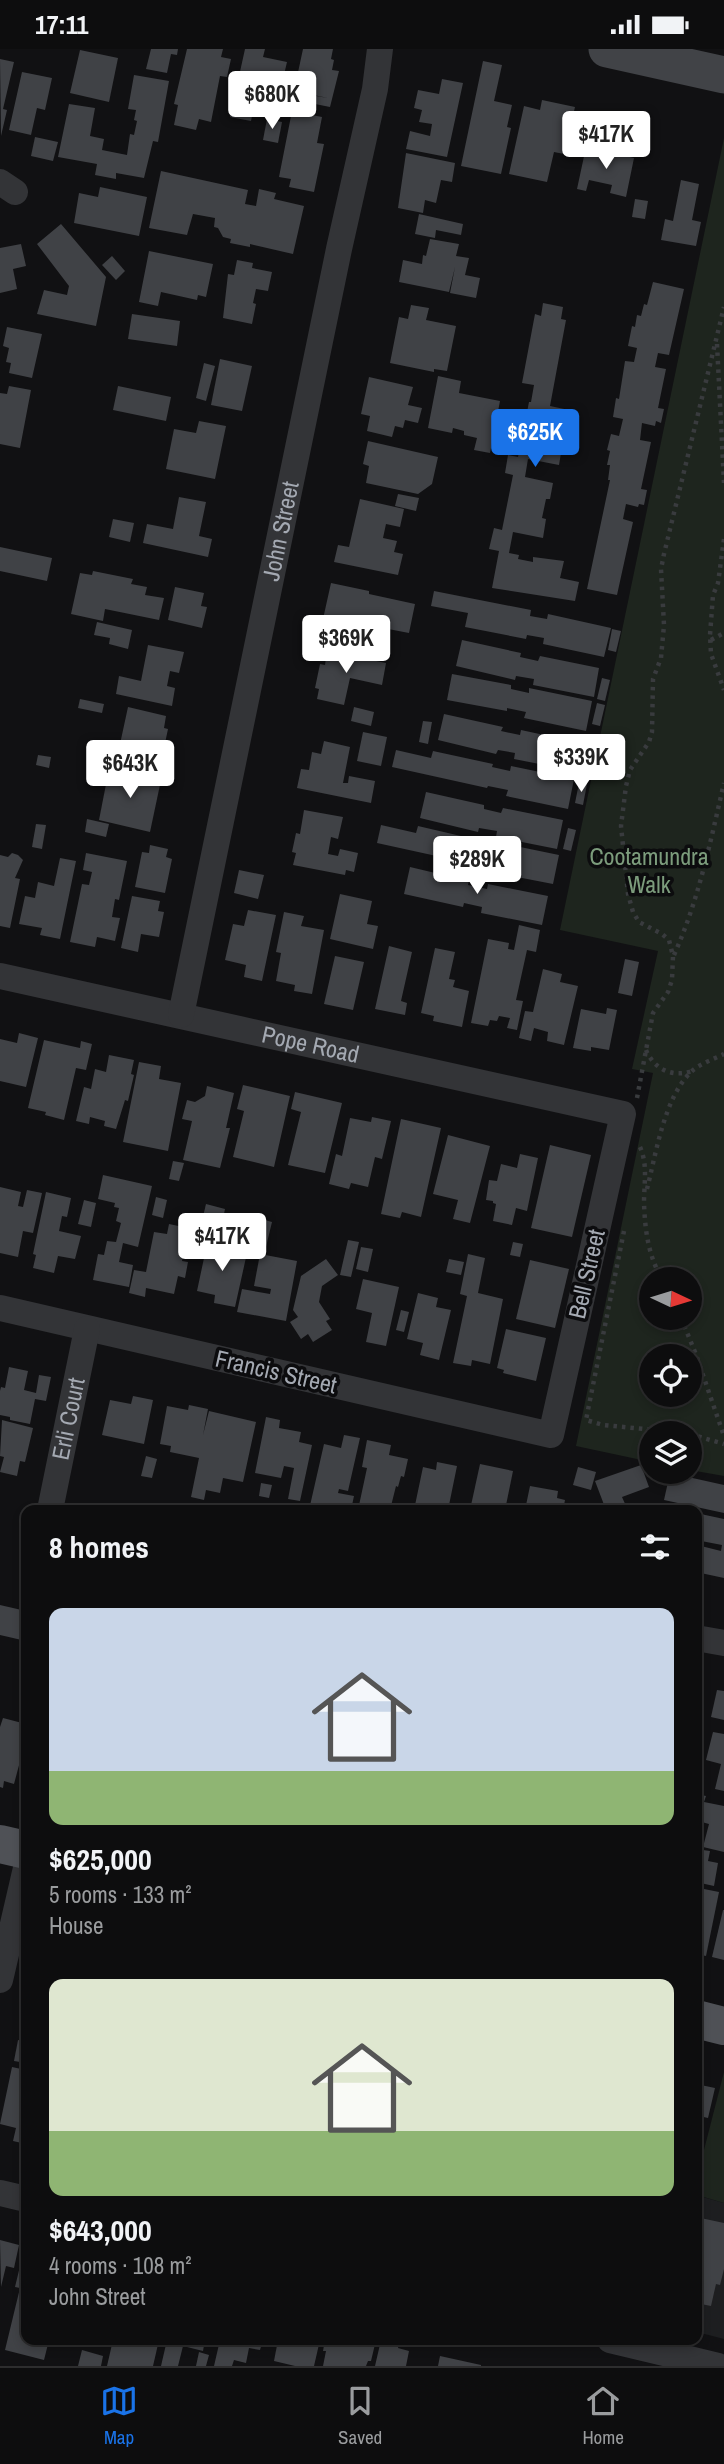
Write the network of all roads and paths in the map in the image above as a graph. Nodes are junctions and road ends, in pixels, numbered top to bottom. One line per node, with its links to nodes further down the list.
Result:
1 (380, 49): 7 (street, John Street)
2 (388, 49): 7 (street, John Street)
3 (630, 51): 4 (main road)
4 (683, 54): 5 (main road); 6 (main road)
5 (724, 57)
6 (724, 75)
7 (375, 89): 18 (street, John Street)
8 (724, 307): 9 (path)
9 (717, 336): 10 (path); 16 (path)
10 (724, 482)
11 (724, 539): 13 (path)
12 (724, 633): 13 (path)
13 (710, 641): 14 (path)
14 (724, 690)
15 (724, 783): 16 (path)
16 (673, 956): 19 (path)
17 (0, 976): 18 (street, Pope Road)
18 (181, 1015): 22 (street, Pope Road)
19 (646, 1049): 21 (path); 22 (path)
20 (724, 1054): 21 (path)
21 (692, 1071): 26 (path)
22 (629, 1108): 33 (street, Bell Street)
23 (636, 1139): 24 (path)
24 (641, 1147): 25 (path); 26 (path)
25 (638, 1161)
26 (644, 1201): 28 (path)
27 (624, 1229): 32 (path)
28 (655, 1267)
29 (0, 1308): 30 (street, Francis Street)
30 (87, 1329): 33 (street, Francis Street); 37 (street, Erli Court)
31 (686, 1330): 34 (path)
32 (639, 1429)
33 (551, 1435)
34 (724, 1436)
35 (702, 1438): 36 (path)
36 (724, 1444)
37 (51, 1505)
38 (702, 1638): 39 (street)
39 (724, 1643)
40 (0, 1844): 41 (main road)
41 (21, 1849)
42 (21, 1890): 43 (street)
43 (0, 1980)
44 (702, 2020): 45 (main road)
45 (724, 2026)
46 (0, 2193): 47 (street)
47 (21, 2198)
48 (631, 2345): 49 (street)
49 (718, 2366)

